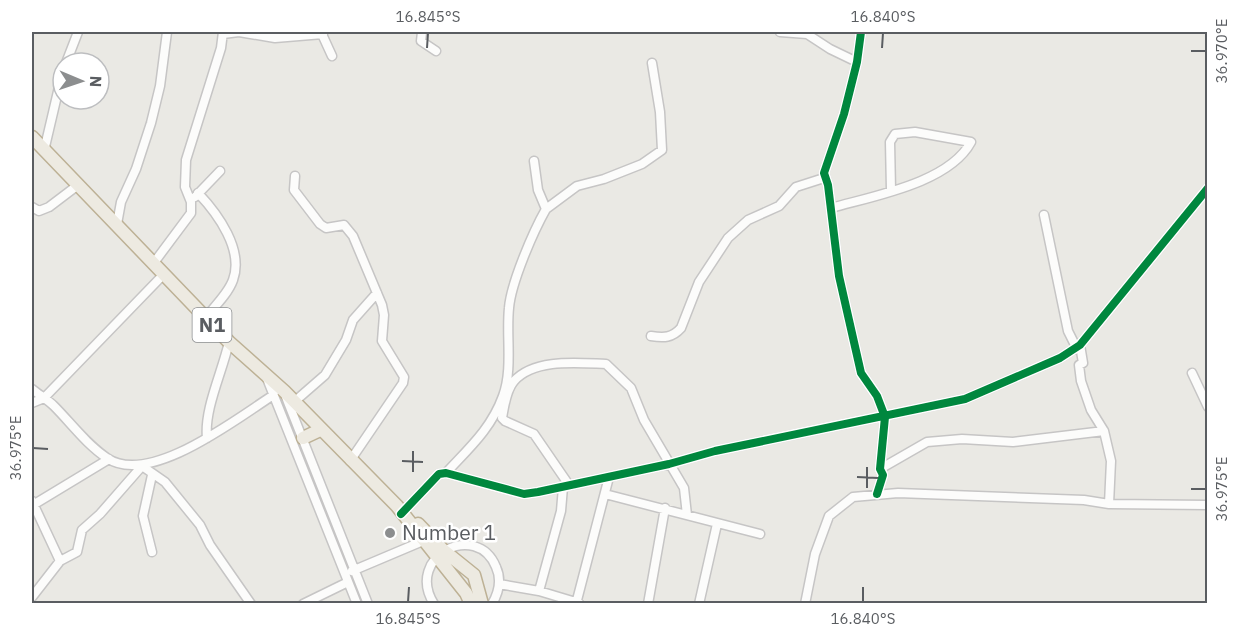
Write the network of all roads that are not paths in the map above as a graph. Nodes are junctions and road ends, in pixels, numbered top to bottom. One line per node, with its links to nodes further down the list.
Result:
1 (78, 32): 9 (street)
2 (168, 32): 30 (street)
3 (223, 32): 8 (street); 25 (street)
4 (422, 32): 10 (street)
5 (780, 32): 12 (street)
6 (861, 32): 12 (street)
7 (321, 33): 8 (street); 11 (street)
8 (274, 34)
9 (71, 51)
10 (436, 51)
11 (332, 56)
12 (857, 62): 20 (street)
13 (652, 63): 28 (street)
14 (53, 111): 16 (street)
15 (32, 138): 16 (highway, N1)
16 (44, 150): 21 (highway, N1)
17 (534, 161): 28 (street)
18 (220, 171): 24 (street)
19 (295, 176): 33 (street)
20 (824, 178): 27 (street); 35 (street)
21 (78, 185): 26 (street); 30 (highway, N1)
22 (1208, 188): 37 (street)
23 (891, 190): 23 (street); 27 (street)
24 (198, 193): 25 (street); 34 (street)
25 (191, 202): 31 (street)
26 (32, 207)
27 (831, 208): 45 (street)
28 (546, 209): 55 (street)
29 (1044, 215): 37 (street)
30 (117, 224): 31 (highway, N1)
31 (153, 264): 32 (highway, N1)
32 (164, 275): 34 (highway, N1); 41 (street)
33 (377, 293): 42 (street); 51 (street)
34 (205, 318): 36 (highway, N1)
35 (651, 336)
36 (229, 342): 40 (highway, N1); 48 (street)
37 (1080, 345): 45 (street); 47 (street)
38 (1192, 373): 44 (street)
39 (32, 389): 41 (street)
40 (278, 391): 42 (highway, N1); 48 (street); 49 (street); 71 (street)
41 (44, 398): 43 (street); 50 (street)
42 (294, 402): 46 (highway, N1)
43 (32, 403)
44 (1208, 407)
45 (885, 417): 52 (street); 54 (street)
46 (320, 430): 49 (highway); 51 (highway, N1)
47 (1104, 431): 54 (street); 62 (street)
48 (207, 438): 53 (street)
49 (303, 438): 70 (street)
50 (109, 459): 53 (street); 61 (street)
51 (350, 461): 65 (highway, N1)
52 (669, 464): 57 (street); 58 (street); 66 (street)
53 (142, 466): 56 (street); 74 (street)
54 (880, 469): 60 (street)
55 (446, 472): 58 (street); 65 (street)
56 (152, 475): 72 (street); 84 (street)
57 (609, 477): 58 (street); 59 (street)
58 (566, 486): 81 (street)
59 (605, 494): 64 (street); 91 (street)
60 (877, 494): 62 (street); 94 (street)
61 (32, 502): 74 (street)
62 (1109, 504): 63 (street)
63 (1208, 505)
64 (665, 508): 66 (street); 92 (street)
65 (401, 510): 69 (highway, N1); 73 (highway, N1)
66 (687, 515): 67 (street)
67 (717, 524): 68 (street); 93 (street)
68 (760, 534)
69 (423, 541): 73 (highway, N1); 75 (street)
70 (343, 542): 71 (street); 75 (street)
71 (333, 545): 77 (street)
72 (152, 552)
73 (439, 554): 76 (highway, N1); 78 (highway, N1); 79 (street); 88 (street)
74 (60, 561): 82 (street)
75 (355, 570): 77 (street); 87 (street)
76 (469, 570): 78 (highway); 80 (highway, N1)
77 (347, 577): 85 (street); 86 (street)
78 (455, 579): 83 (highway, N1)
79 (500, 584): 81 (street); 90 (street)
80 (479, 587): 83 (highway, N1); 89 (highway, N1)
81 (539, 591): 91 (street)
82 (32, 597)
83 (469, 598)
84 (251, 603)
85 (303, 603)
86 (357, 603)
87 (368, 603)
88 (434, 603)
89 (482, 603)
90 (492, 603)
91 (577, 603)
92 (648, 603)
93 (699, 603)
94 (805, 603)

